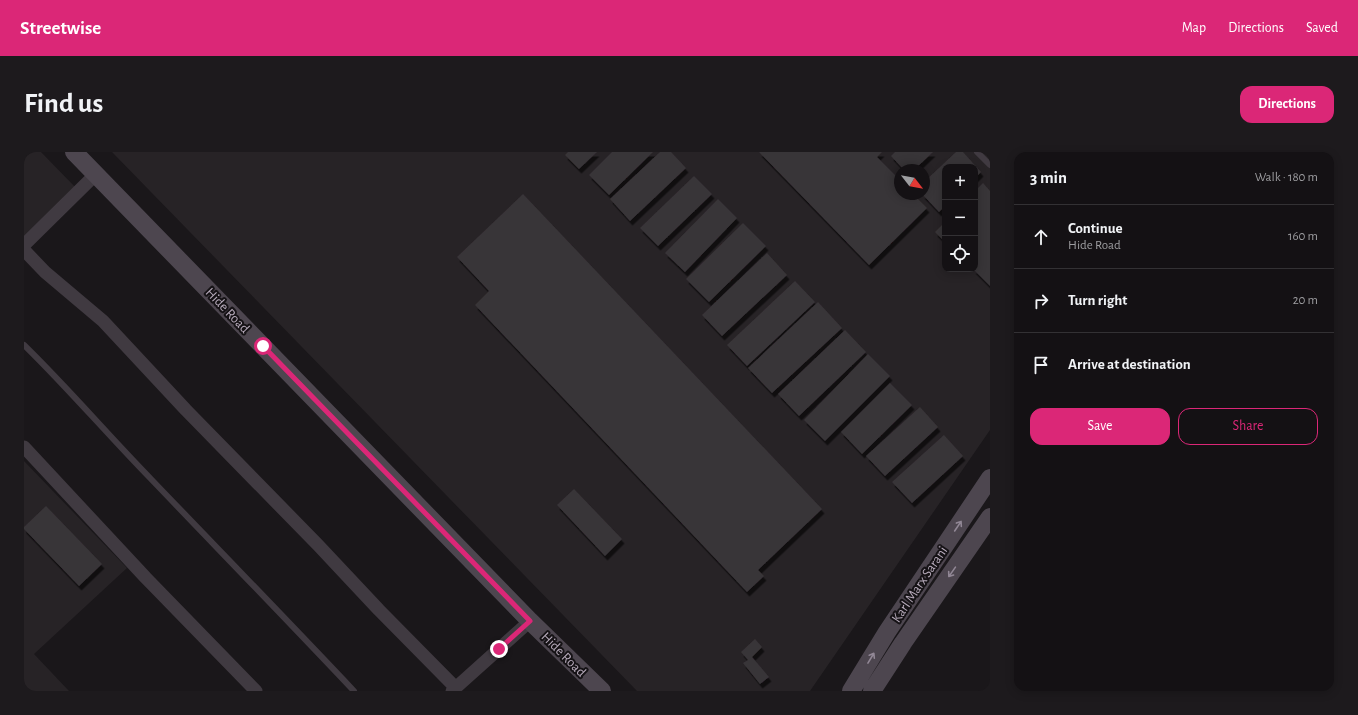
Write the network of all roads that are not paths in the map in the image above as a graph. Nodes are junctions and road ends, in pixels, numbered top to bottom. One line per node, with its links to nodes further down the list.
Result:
1 (74, 152): 4 (street, Hide Road)
2 (978, 152): 3 (lane)
3 (990, 165)
4 (96, 174): 5 (street); 11 (street, Hide Road)
5 (24, 245)
6 (24, 250): 12 (street)
7 (24, 345): 14 (lane)
8 (24, 448): 13 (street)
9 (990, 478): 16 (street, Karl Marx Sarani, one-way to 9)
10 (990, 517): 17 (street, one-way to 17)
11 (530, 621): 12 (street); 15 (street, Hide Road)
12 (454, 689)
13 (256, 691)
14 (354, 691)
15 (602, 691)
16 (851, 691)
17 (872, 691)

